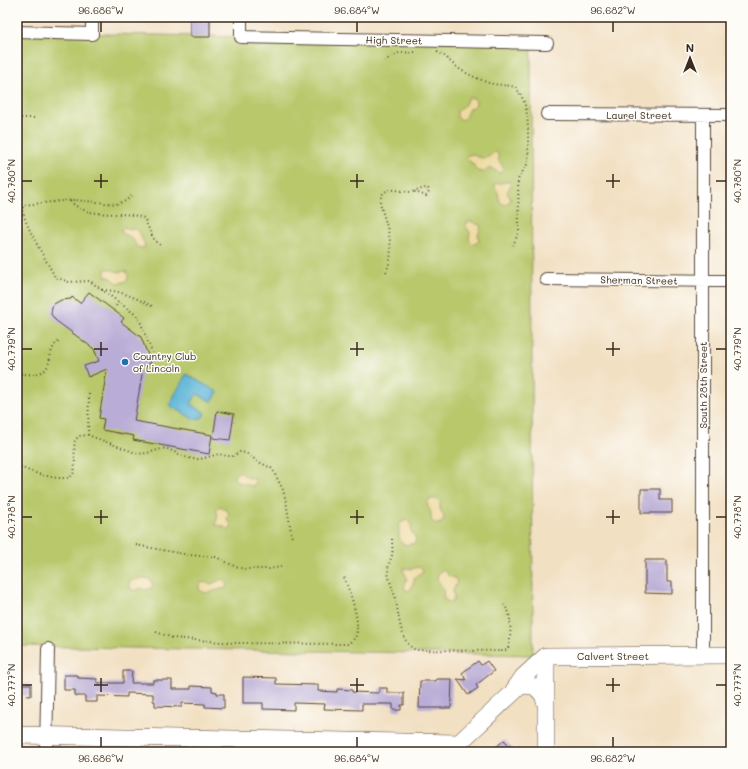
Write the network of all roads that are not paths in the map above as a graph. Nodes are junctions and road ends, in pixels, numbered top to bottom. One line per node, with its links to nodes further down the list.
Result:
1 (92, 17): 3 (street)
2 (241, 17): 4 (street, High Street)
3 (17, 32)
4 (547, 43)
5 (547, 114): 6 (street, Laurel Street)
6 (703, 115): 7 (street, Laurel Street); 9 (street, South 28th Street)
7 (731, 115)
8 (546, 279): 9 (street, Sherman Street)
9 (703, 281): 10 (street, Sherman Street); 12 (street, South 28th Street)
10 (731, 281)
11 (48, 649): 18 (street)
12 (703, 655): 13 (street, Calvert Street); 14 (street, Calvert Street)
13 (731, 655)
14 (546, 656): 15 (street); 16 (street)
15 (511, 693): 16 (street); 19 (street)
16 (546, 704): 20 (street)
17 (17, 735): 18 (street)
18 (46, 744): 19 (street)
19 (456, 748)
20 (546, 752)

